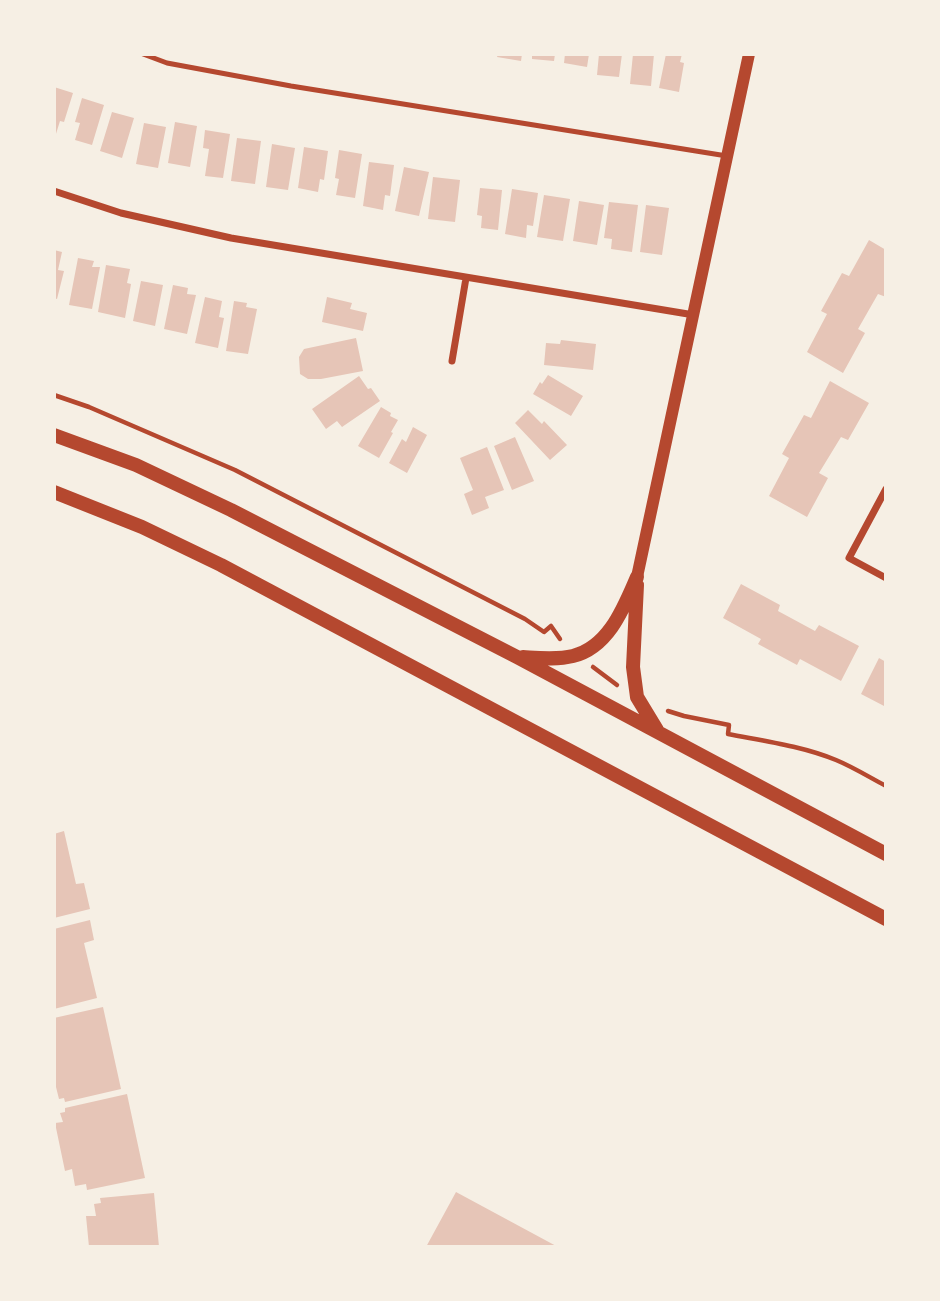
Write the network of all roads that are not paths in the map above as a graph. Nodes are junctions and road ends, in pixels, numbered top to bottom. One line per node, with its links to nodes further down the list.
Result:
1 (143, 54): 3 (lane)
2 (750, 54): 3 (street)
3 (727, 156): 6 (street)
4 (54, 191): 5 (street)
5 (466, 278): 6 (street); 7 (street)
6 (694, 315): 11 (street)
7 (452, 361)
8 (54, 435): 13 (main road)
9 (886, 489): 12 (street)
10 (54, 492): 16 (main road)
11 (637, 577): 13 (main road); 14 (main road)
12 (886, 578)
13 (517, 657): 14 (main road)
14 (658, 731): 15 (main road)
15 (886, 854)
16 (886, 919)

